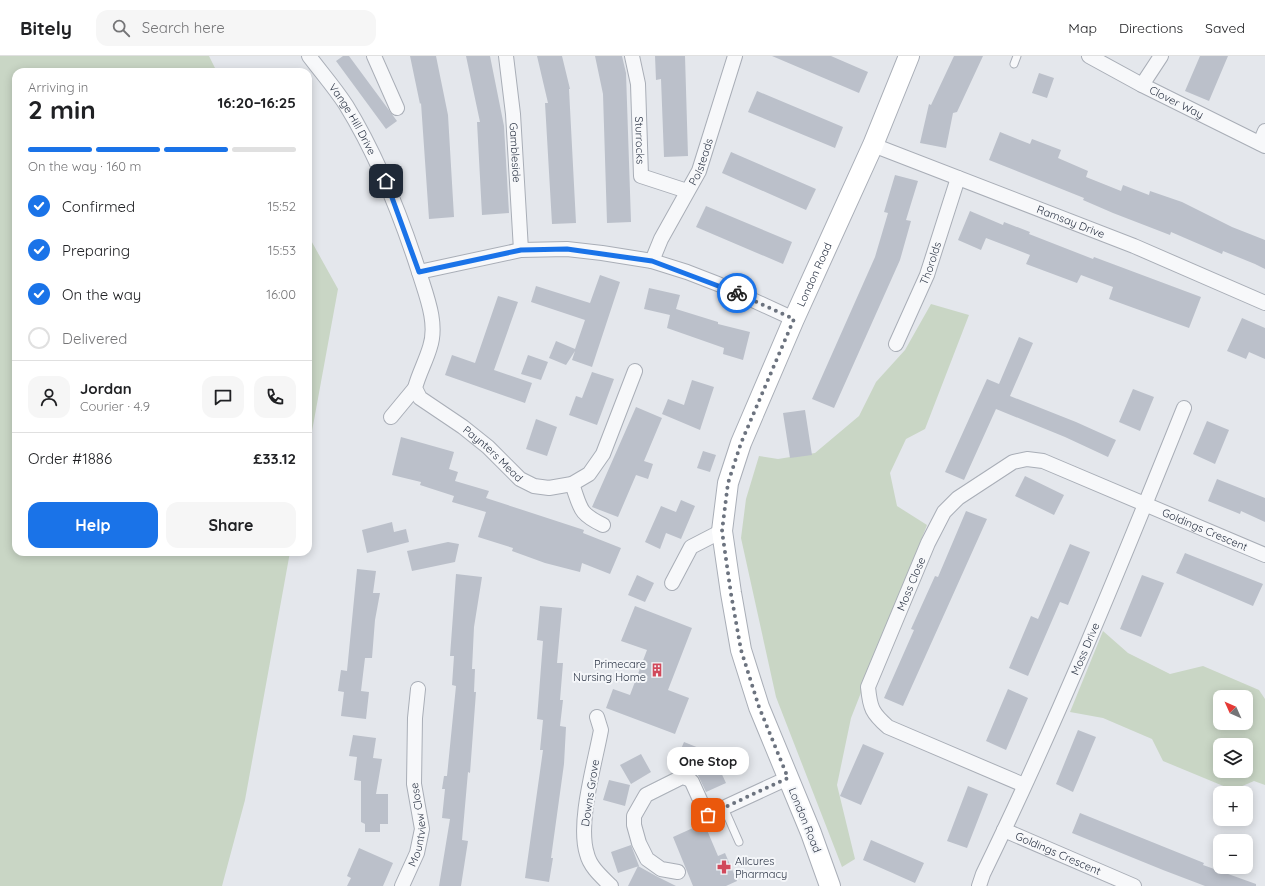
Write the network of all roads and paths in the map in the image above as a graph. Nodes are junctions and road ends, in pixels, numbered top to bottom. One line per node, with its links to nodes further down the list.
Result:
1 (309, 56): 19 (street, Vange Hill Drive)
2 (374, 56): 12 (street)
3 (506, 56): 17 (street, Gambleside)
4 (632, 56): 16 (street, Sturrocks)
5 (735, 56): 16 (street, Polsteads)
6 (909, 56): 14 (main road, London Road)
7 (1017, 56): 10 (lane)
8 (1089, 56): 11 (street, Clover Way)
9 (1161, 56): 11 (street)
10 (1014, 64)
11 (1142, 85): 13 (street, Clover Way)
12 (397, 108)
13 (1263, 140)
14 (873, 146): 15 (street, Ramsay Drive); 21 (main road, London Road)
15 (958, 178): 20 (street, Ramsay Drive); 22 (street, Thorolds)
16 (688, 192): 18 (street, Polsteads)
17 (521, 250): 18 (street); 19 (street)
18 (652, 261): 21 (street)
19 (419, 272): 24 (street)
20 (1265, 303)
21 (794, 319): 30 (main road, London Road)
22 (896, 344)
23 (635, 371): 27 (street, Paynters Mead)
24 (415, 388): 26 (street); 27 (street, Paynters Mead)
25 (1184, 408): 28 (street, Moss Drive)
26 (391, 417)
27 (572, 484): 29 (street)
28 (1145, 505): 31 (street, Goldings Crescent); 36 (street, Moss Drive); 36 (street, Moss Close)
29 (603, 525)
30 (722, 531): 32 (street); 35 (main road, London Road)
31 (1265, 555)
32 (672, 583)
33 (418, 689): 41 (street, Mountview Close)
34 (596, 717): 42 (street, Downs Grove)
35 (788, 778): 37 (street); 43 (main road, London Road)
36 (1024, 785): 38 (street, Moss Drive)
37 (724, 808): 39 (lane); 40 (street)
38 (1004, 830): 44 (street, Moss Drive); 45 (street, Goldings Crescent)
39 (739, 842)
40 (678, 872)
41 (402, 886)
42 (611, 886)
43 (830, 886)
44 (979, 886)
45 (1134, 886)

